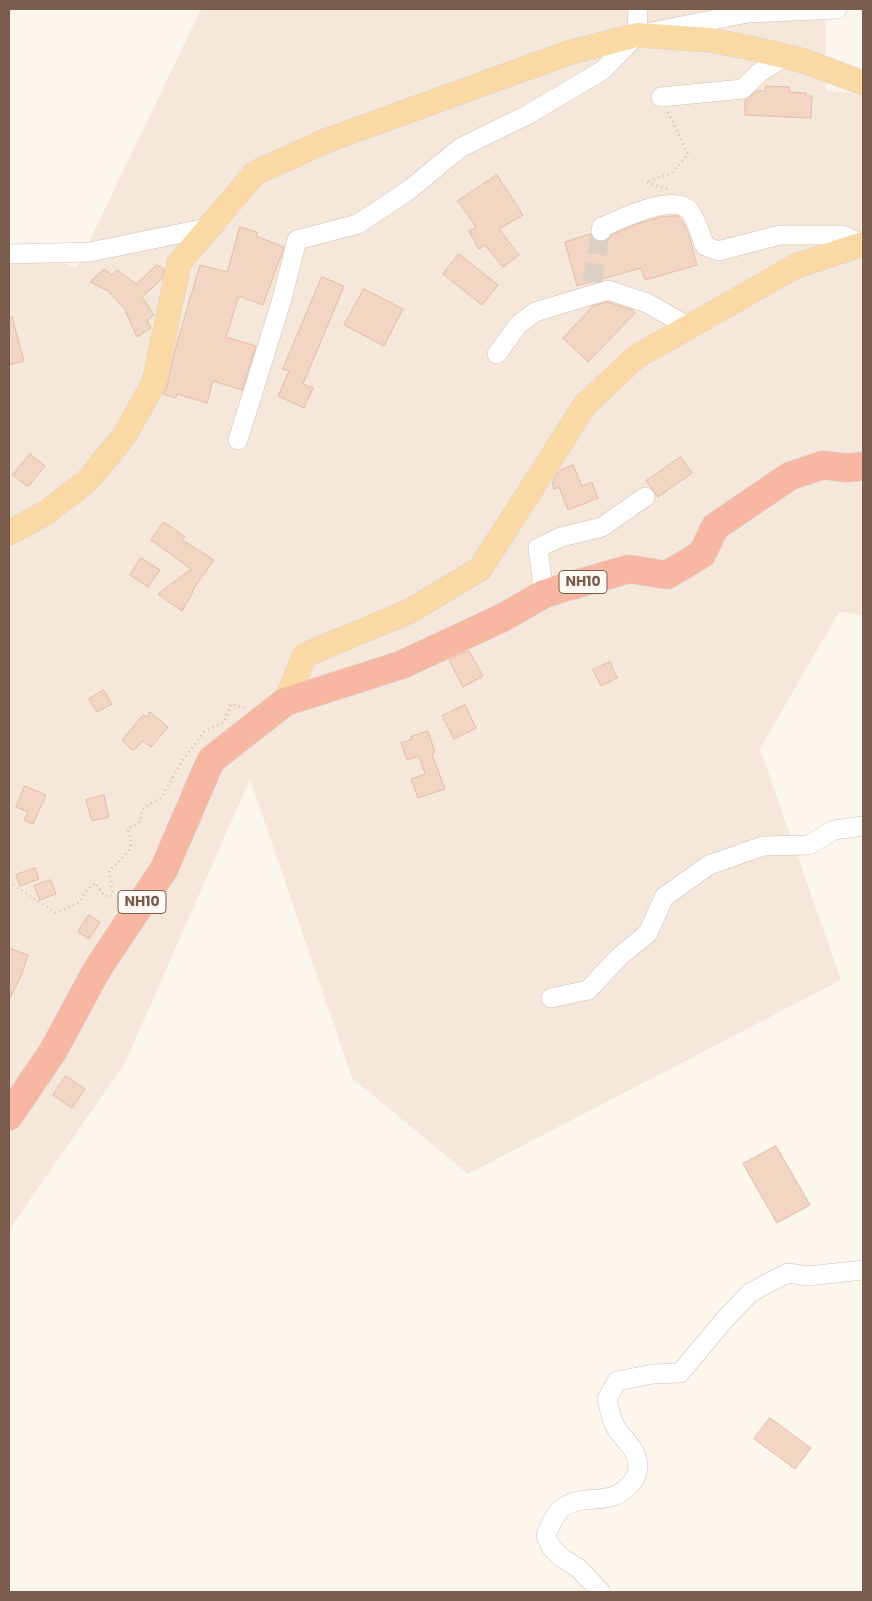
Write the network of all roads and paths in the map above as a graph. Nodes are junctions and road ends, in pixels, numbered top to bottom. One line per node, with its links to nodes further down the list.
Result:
1 (638, 9): 3 (street)
2 (837, 9): 3 (street)
3 (637, 35): 4 (main road); 8 (main road); 16 (street)
4 (786, 56): 5 (main road); 6 (street)
5 (863, 83)
6 (661, 97): 7 (path)
7 (674, 191)
8 (207, 228): 11 (street); 19 (main road)
9 (601, 231): 10 (street)
10 (863, 244): 14 (main road)
11 (9, 254)
12 (592, 282): 13 (street)
13 (647, 303): 14 (street); 15 (street)
14 (689, 327): 21 (main road)
15 (497, 354)
16 (238, 440)
17 (863, 466): 20 (highway, NH10)
18 (646, 497): 20 (street)
19 (9, 533)
20 (544, 594): 21 (highway, NH10)
21 (285, 702): 26 (highway, NH10)
22 (253, 709): 24 (path)
23 (863, 826): 25 (street)
24 (9, 882)
25 (551, 998)
26 (9, 1116)
27 (863, 1270): 28 (street)
28 (601, 1592)

